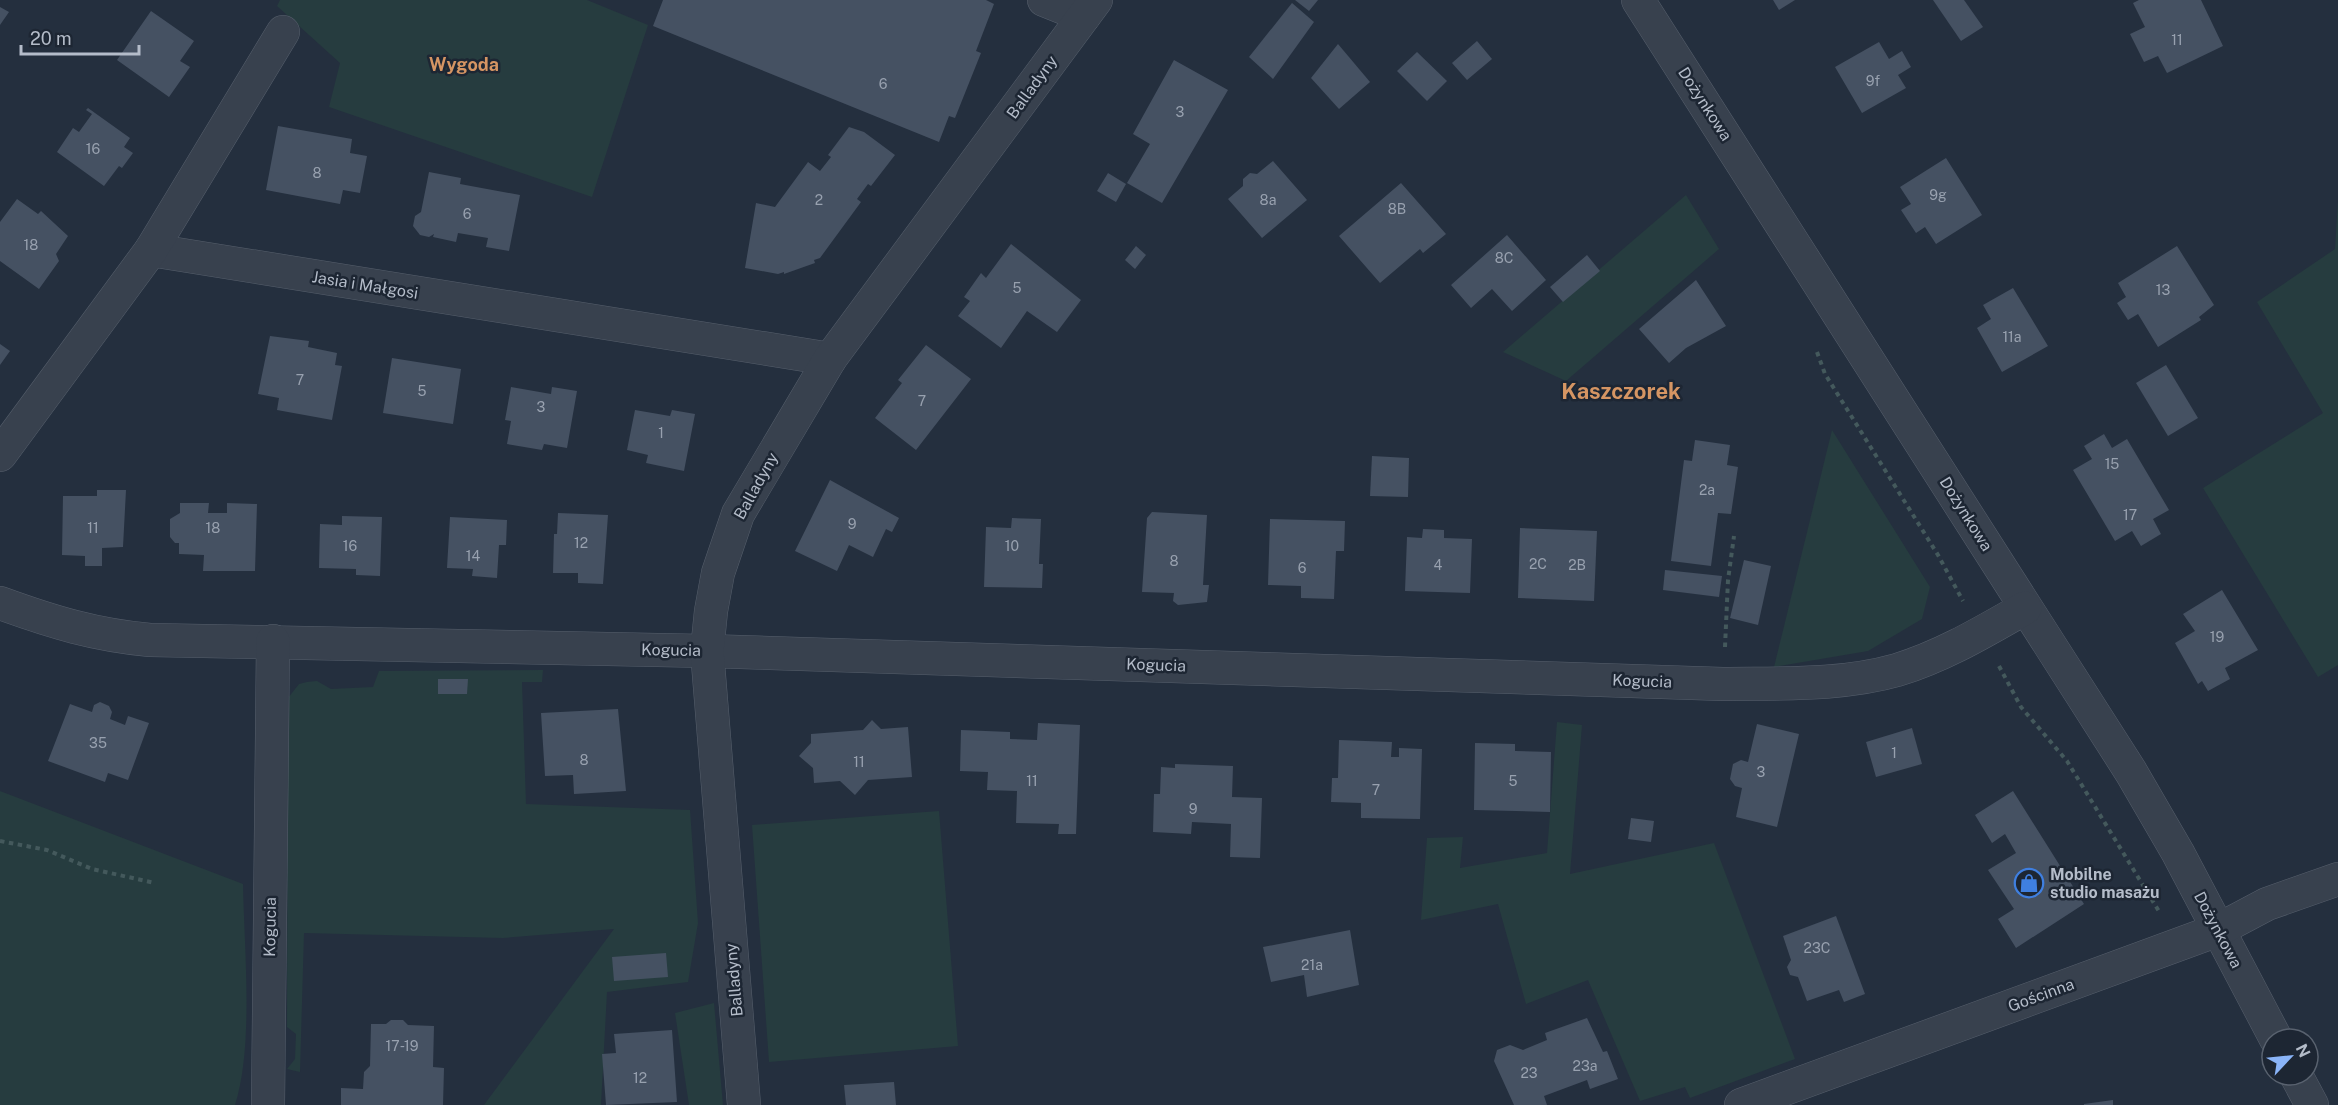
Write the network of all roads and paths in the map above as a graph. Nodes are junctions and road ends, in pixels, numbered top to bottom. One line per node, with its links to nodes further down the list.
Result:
1 (1044, 0): 3 (street)
2 (1638, 0): 10 (street, Dożynkowa)
3 (1090, 8): 6 (street, Balladyny)
4 (283, 32): 5 (street)
5 (151, 250): 6 (street, Jasia i Małgosi); 7 (street)
6 (830, 359): 12 (street, Balladyny)
7 (0, 455)
8 (1734, 536): 14 (path)
9 (0, 603): 11 (street, Kogucia)
10 (2025, 608): 14 (street, Kogucia); 19 (street, Dożynkowa)
11 (273, 642): 12 (street, Kogucia); 22 (street, Kogucia)
12 (707, 651): 14 (street, Kogucia); 23 (street, Balladyny)
13 (1994, 656): 18 (path)
14 (1723, 684)
15 (0, 841): 17 (path)
16 (2338, 879): 19 (street, Gościnna)
17 (155, 883)
18 (2160, 916)
19 (2218, 930): 20 (street, Dożynkowa); 24 (street, Gościnna)
20 (2270, 1027)
21 (2302, 1087): 25 (street)
22 (268, 1105)
23 (744, 1105)
24 (1741, 1105)
25 (2312, 1105)

